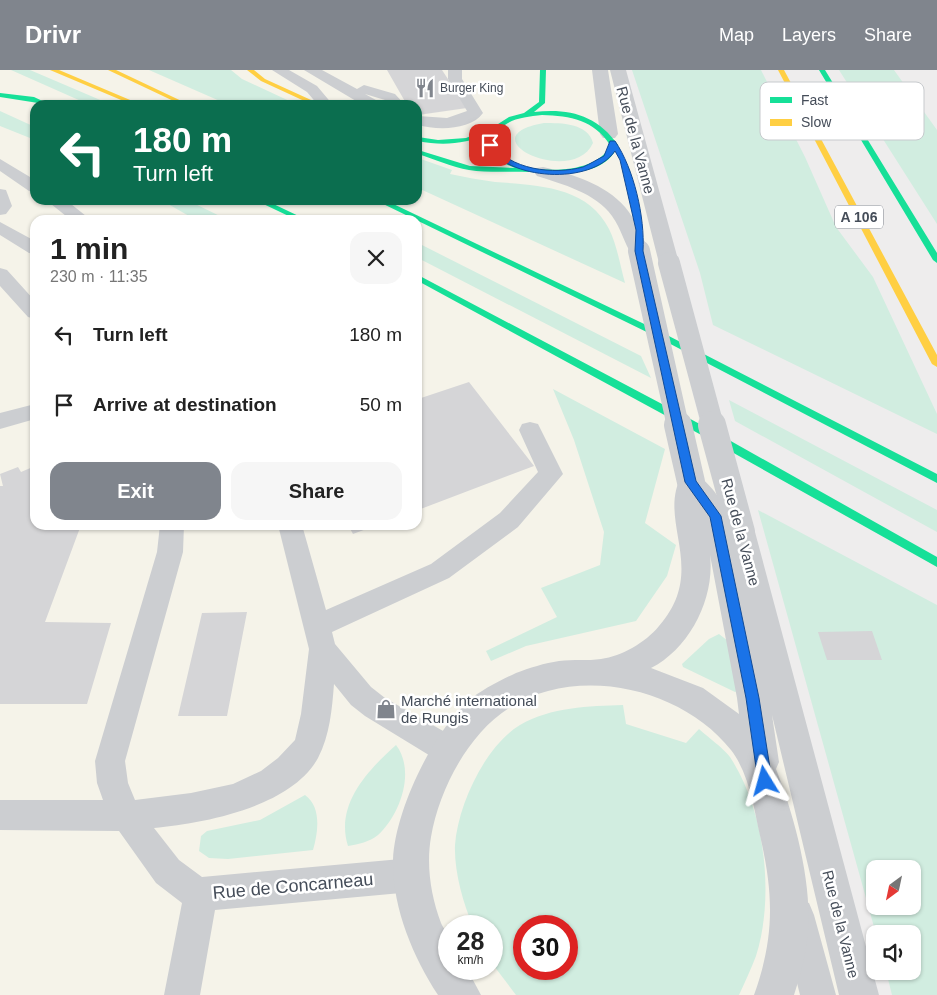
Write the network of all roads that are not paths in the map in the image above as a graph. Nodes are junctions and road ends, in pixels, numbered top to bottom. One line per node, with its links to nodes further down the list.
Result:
1 (53, 70): 18 (main road)
2 (111, 70): 19 (main road)
3 (250, 70): 20 (main road)
4 (279, 70): 21 (lane)
5 (311, 70): 15 (lane)
6 (455, 70): 25 (lane)
7 (543, 70): 24 (main road)
8 (600, 70): 27 (street, Rue de la Vanne)
9 (618, 70): 75 (street, Rue de la Vanne, bridge)
10 (781, 70): 12 (main road, A 106)
11 (822, 70): 13 (main road, A 106)
12 (787, 82)
13 (829, 82)
14 (14, 84): 17 (main road)
15 (342, 85): 22 (lane); 23 (lane)
16 (0, 94): 17 (main road)
17 (34, 99)
18 (127, 100)
19 (176, 100)
20 (308, 100)
21 (321, 100)
22 (366, 100)
23 (393, 100)
24 (527, 114): 26 (main road); 27 (main road)
25 (422, 121)
26 (495, 128): 28 (main road); 33 (main road)
27 (611, 138): 33 (main road); 34 (street, Rue de la Vanne)
28 (422, 140)
29 (818, 140): 53 (main road, A 106)
30 (864, 140): 49 (main road, A 106)
31 (422, 153): 33 (main road)
32 (0, 164): 35 (lane)
33 (540, 171): 48 (street)
34 (628, 177)
35 (30, 184)
36 (0, 194): 41 (lane)
37 (634, 204): 48 (street)
38 (62, 205): 42 (lane)
39 (270, 205): 43 (main road)
40 (390, 205): 44 (main road)
41 (0, 210)
42 (75, 215)
43 (292, 215)
44 (411, 215)
45 (422, 220): 57 (main road)
46 (0, 227): 47 (lane)
47 (30, 247)
48 (639, 251): 58 (street, bridge)
49 (937, 260)
50 (0, 274): 52 (lane)
51 (422, 280): 61 (main road)
52 (30, 307)
53 (937, 364)
54 (30, 412): 55 (lane)
55 (0, 421)
56 (530, 430): 62 (lane)
57 (937, 479)
58 (691, 482): 63 (street); 65 (street)
59 (172, 530): 67 (lane, Rue de Concarneau)
60 (288, 530): 62 (lane)
61 (937, 562)
62 (320, 638): 64 (lane); 67 (lane)
63 (603, 672): 64 (street); 65 (street)
64 (448, 750): 68 (street)
65 (765, 781): 69 (street)
66 (0, 815): 67 (lane)
67 (127, 816): 70 (lane, Rue de Concarneau)
68 (412, 875): 70 (lane, Rue de Concarneau); 72 (street)
69 (788, 880): 73 (street); 74 (lane)
70 (201, 894): 71 (lane)
71 (182, 995)
72 (461, 995)
73 (774, 995)
74 (818, 995)
75 (859, 995)

